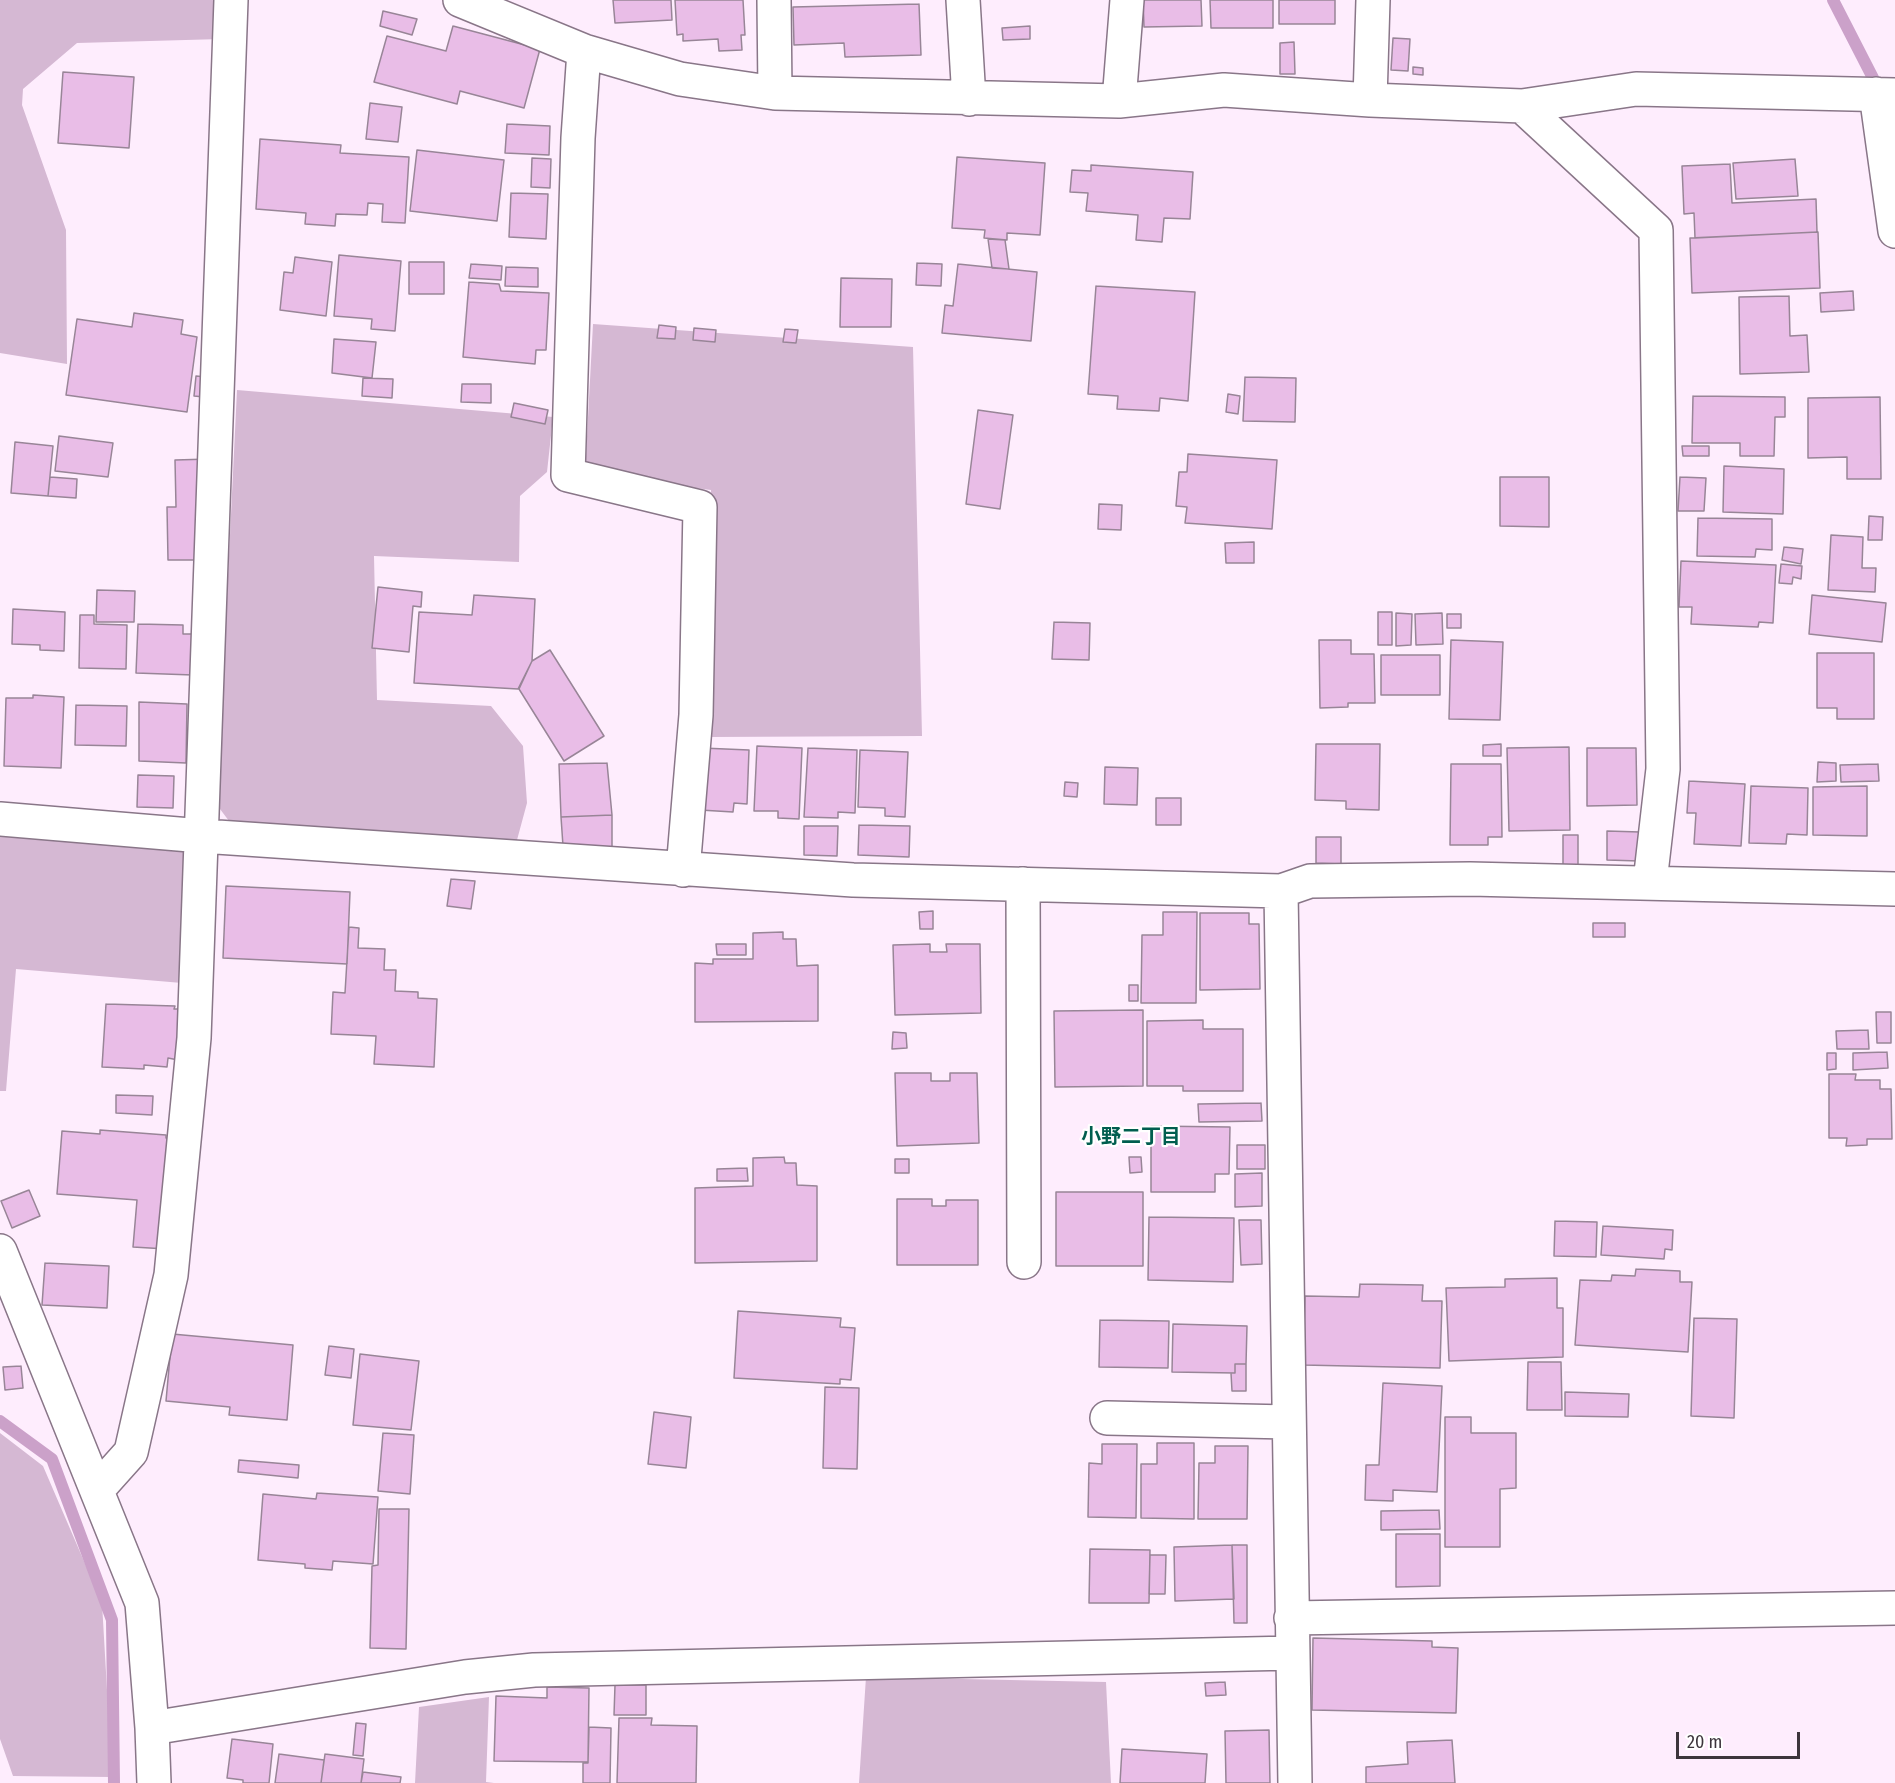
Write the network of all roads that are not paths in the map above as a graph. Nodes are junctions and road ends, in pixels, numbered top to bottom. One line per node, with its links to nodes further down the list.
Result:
1 (231, 0): 16 (street)
2 (460, 0): 7 (street)
3 (774, 0): 8 (street)
4 (963, 0): 10 (street)
5 (1127, 0): 12 (street)
6 (1373, 0): 11 (street)
7 (584, 51): 8 (street); 17 (street)
8 (775, 93): 10 (street)
9 (1885, 95): 13 (street); 14 (street)
10 (969, 99): 12 (street)
11 (1370, 100): 12 (street); 13 (street)
12 (1119, 101)
13 (1522, 106): 18 (street)
14 (1895, 231)
15 (0, 819): 16 (street)
16 (202, 836): 17 (street); 26 (street)
17 (683, 870): 19 (street)
18 (1650, 882): 20 (street); 21 (street)
19 (1023, 884): 21 (street); 23 (street)
20 (1895, 889)
21 (1281, 891): 25 (street)
22 (0, 1251): 26 (street)
23 (1024, 1262)
24 (1107, 1418): 25 (street)
25 (1288, 1422): 28 (street)
26 (97, 1490): 30 (street)
27 (1895, 1608): 28 (street)
28 (1291, 1618): 29 (street)
29 (1292, 1653): 30 (street); 32 (street)
30 (152, 1728): 31 (street)
31 (154, 1783)
32 (1295, 1783)

